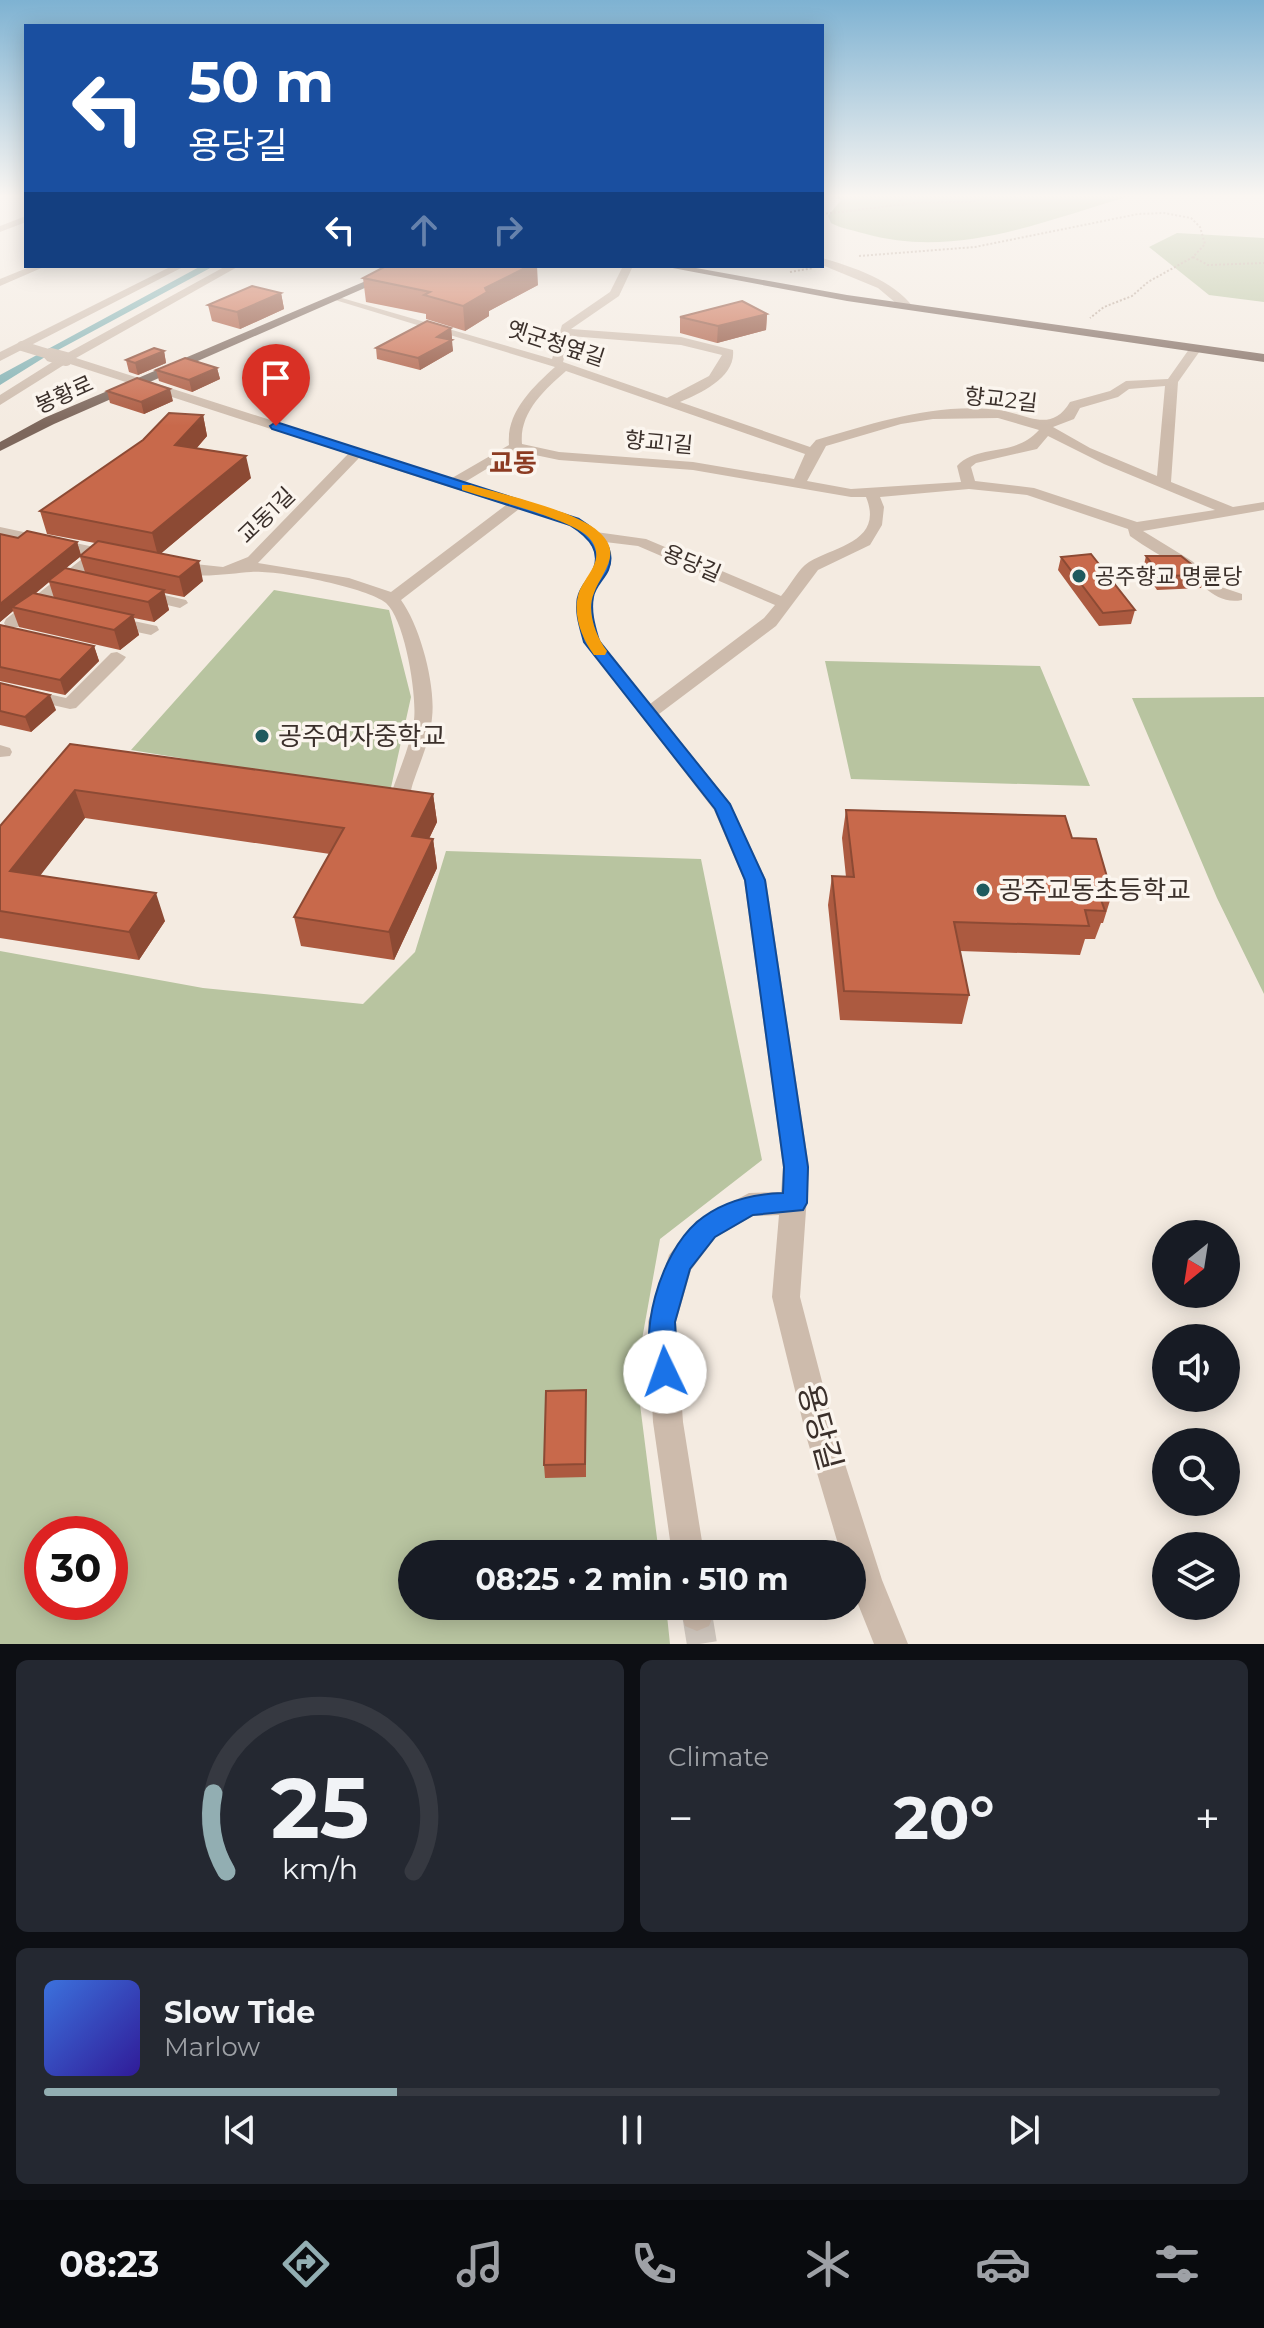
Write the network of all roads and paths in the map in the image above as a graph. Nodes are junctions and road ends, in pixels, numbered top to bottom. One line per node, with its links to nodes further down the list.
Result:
1 (25, 273): 9 (street)
2 (167, 273): 15 (street)
3 (222, 273): 19 (street)
4 (395, 273): 10 (main road, 봉황로)
5 (625, 273): 13 (street)
6 (706, 273): 11 (main road)
7 (849, 273): 11 (street)
8 (1165, 273): 12 (path)
9 (0, 283)
10 (339, 298): 20 (street, 옛군청옆길); 21 (main road, 봉황로)
11 (907, 307): 16 (main road)
12 (1096, 326)
13 (566, 332): 20 (street); 24 (street)
14 (0, 339): 15 (street)
15 (22, 346): 17 (street); 19 (street, 용당길, bridge)
16 (1196, 348): 18 (main road); 22 (street)
17 (0, 357)
18 (1264, 358)
19 (66, 359): 21 (street, 용당길); 23 (street)
20 (560, 365): 24 (street, 옛군청옆길); 27 (street)
21 (140, 382): 26 (main road, 봉황로); 28 (street, 용당길)
22 (1172, 382): 25 (street, 향교2길); 30 (street)
23 (0, 401)
24 (668, 402): 29 (street, 옛군청옆길)
25 (1043, 426): 29 (street, 향교2길); 30 (street); 33 (street)
26 (0, 447)
27 (516, 447): 31 (street); 32 (street, 향교1길)
28 (357, 452): 31 (street, 용당길); 44 (street, 교동1길)
29 (813, 452): 32 (street)
30 (1164, 482): 37 (street)
31 (454, 483): 35 (street, 용당길)
32 (799, 483): 34 (street, 향교1길)
33 (969, 485): 34 (street, 향교1길); 38 (street, 향교1길)
34 (871, 493): 49 (street)
35 (516, 504): 40 (street, 용당길); 47 (street)
36 (1264, 506): 37 (street, 향교1길)
37 (1232, 512): 38 (street, 향교1길)
38 (1136, 527): 46 (street)
39 (0, 531): 41 (street)
40 (596, 536): 49 (street, 용당길); 56 (street, 용당길)
41 (99, 553): 42 (street); 51 (street)
42 (127, 558)
43 (154, 564): 44 (street, 교동1길)
44 (225, 572): 47 (street)
45 (124, 591): 48 (street)
46 (1236, 597)
47 (392, 599): 57 (street)
48 (180, 603)
49 (784, 603): 56 (street)
50 (94, 617): 52 (street)
51 (6, 627): 53 (street)
52 (151, 630)
53 (29, 638)
54 (110, 655): 55 (street)
55 (0, 688)
56 (649, 713): 58 (street, 용당길)
57 (397, 807)
58 (795, 1203): 59 (street); 60 (street, 용당길)
59 (686, 1540)
60 (891, 1644)

